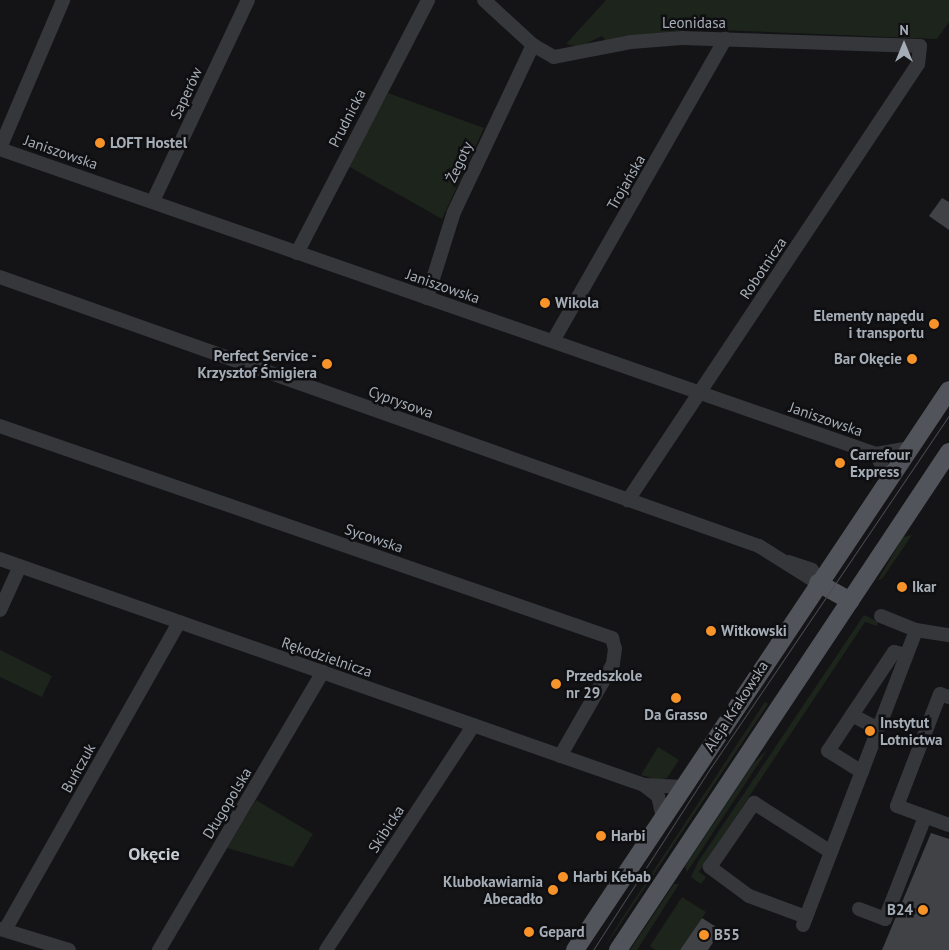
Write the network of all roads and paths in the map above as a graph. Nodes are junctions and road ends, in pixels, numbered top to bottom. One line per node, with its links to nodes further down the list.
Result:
1 (63, 0): 8 (street)
2 (248, 0): 9 (street, Saperów)
3 (428, 0): 10 (street, Prudnicka)
4 (484, 0): 6 (street, Leonidasa)
5 (725, 38): 6 (street, Leonidasa); 7 (street, Leonidasa); 13 (street, Trojańska)
6 (533, 45): 12 (street, Żegoty)
7 (921, 53): 15 (street, Robotnicza)
8 (0, 148): 9 (street, Janiszowska)
9 (153, 201): 10 (street, Janiszowska)
10 (298, 252): 12 (street, Janiszowska)
11 (0, 277): 21 (street, Cyprysowa)
12 (427, 298): 13 (street, Janiszowska)
13 (553, 341): 15 (street, Janiszowska)
14 (949, 390): 17 (main road, Aleja Krakowska)
15 (698, 392): 19 (street, Janiszowska); 21 (street, Robotnicza)
16 (0, 426): 37 (street, Sycowska)
17 (911, 448): 19 (street, Janiszowska); 20 (main road, Aleja Krakowska)
18 (949, 452): 25 (main road)
19 (876, 454): 20 (street, Janiszowska)
20 (889, 480): 24 (main road, Aleja Krakowska)
21 (628, 500): 24 (street, Cyprysowa)
22 (0, 559): 23 (street, Rękodzielnicza)
23 (20, 566): 26 (street); 28 (street, Rękodzielnicza)
24 (818, 583): 25 (main road); 40 (main road, Aleja Krakowska)
25 (850, 601): 51 (main road)
26 (0, 610)
27 (881, 616): 29 (street)
28 (179, 622): 32 (street, Rękodzielnicza); 46 (street, Buńczuk)
29 (916, 630): 30 (street); 31 (street)
30 (949, 634)
31 (906, 655): 34 (street); 36 (street)
32 (323, 672): 35 (street, Rękodzielnicza); 48 (street, Długopolska)
33 (949, 697): 42 (street)
34 (852, 715): 36 (street); 38 (street)
35 (474, 725): 37 (street, Rękodzielnicza); 49 (street, Skibicka)
36 (878, 729): 38 (street)
37 (560, 756): 39 (street, Rękodzielnicza)
38 (862, 772): 44 (street)
39 (644, 785): 40 (street, Rękodzielnicza); 41 (street, Rękodzielnicza)
40 (683, 787): 41 (main road, Aleja Krakowska)
41 (663, 817): 50 (main road, Aleja Krakowska)
42 (925, 817): 43 (street); 45 (street)
43 (949, 825)
44 (831, 852): 44 (street)
45 (858, 909)
46 (2, 930): 47 (street)
47 (69, 950)
48 (159, 950)
49 (326, 950)
50 (575, 950)
51 (618, 950)

